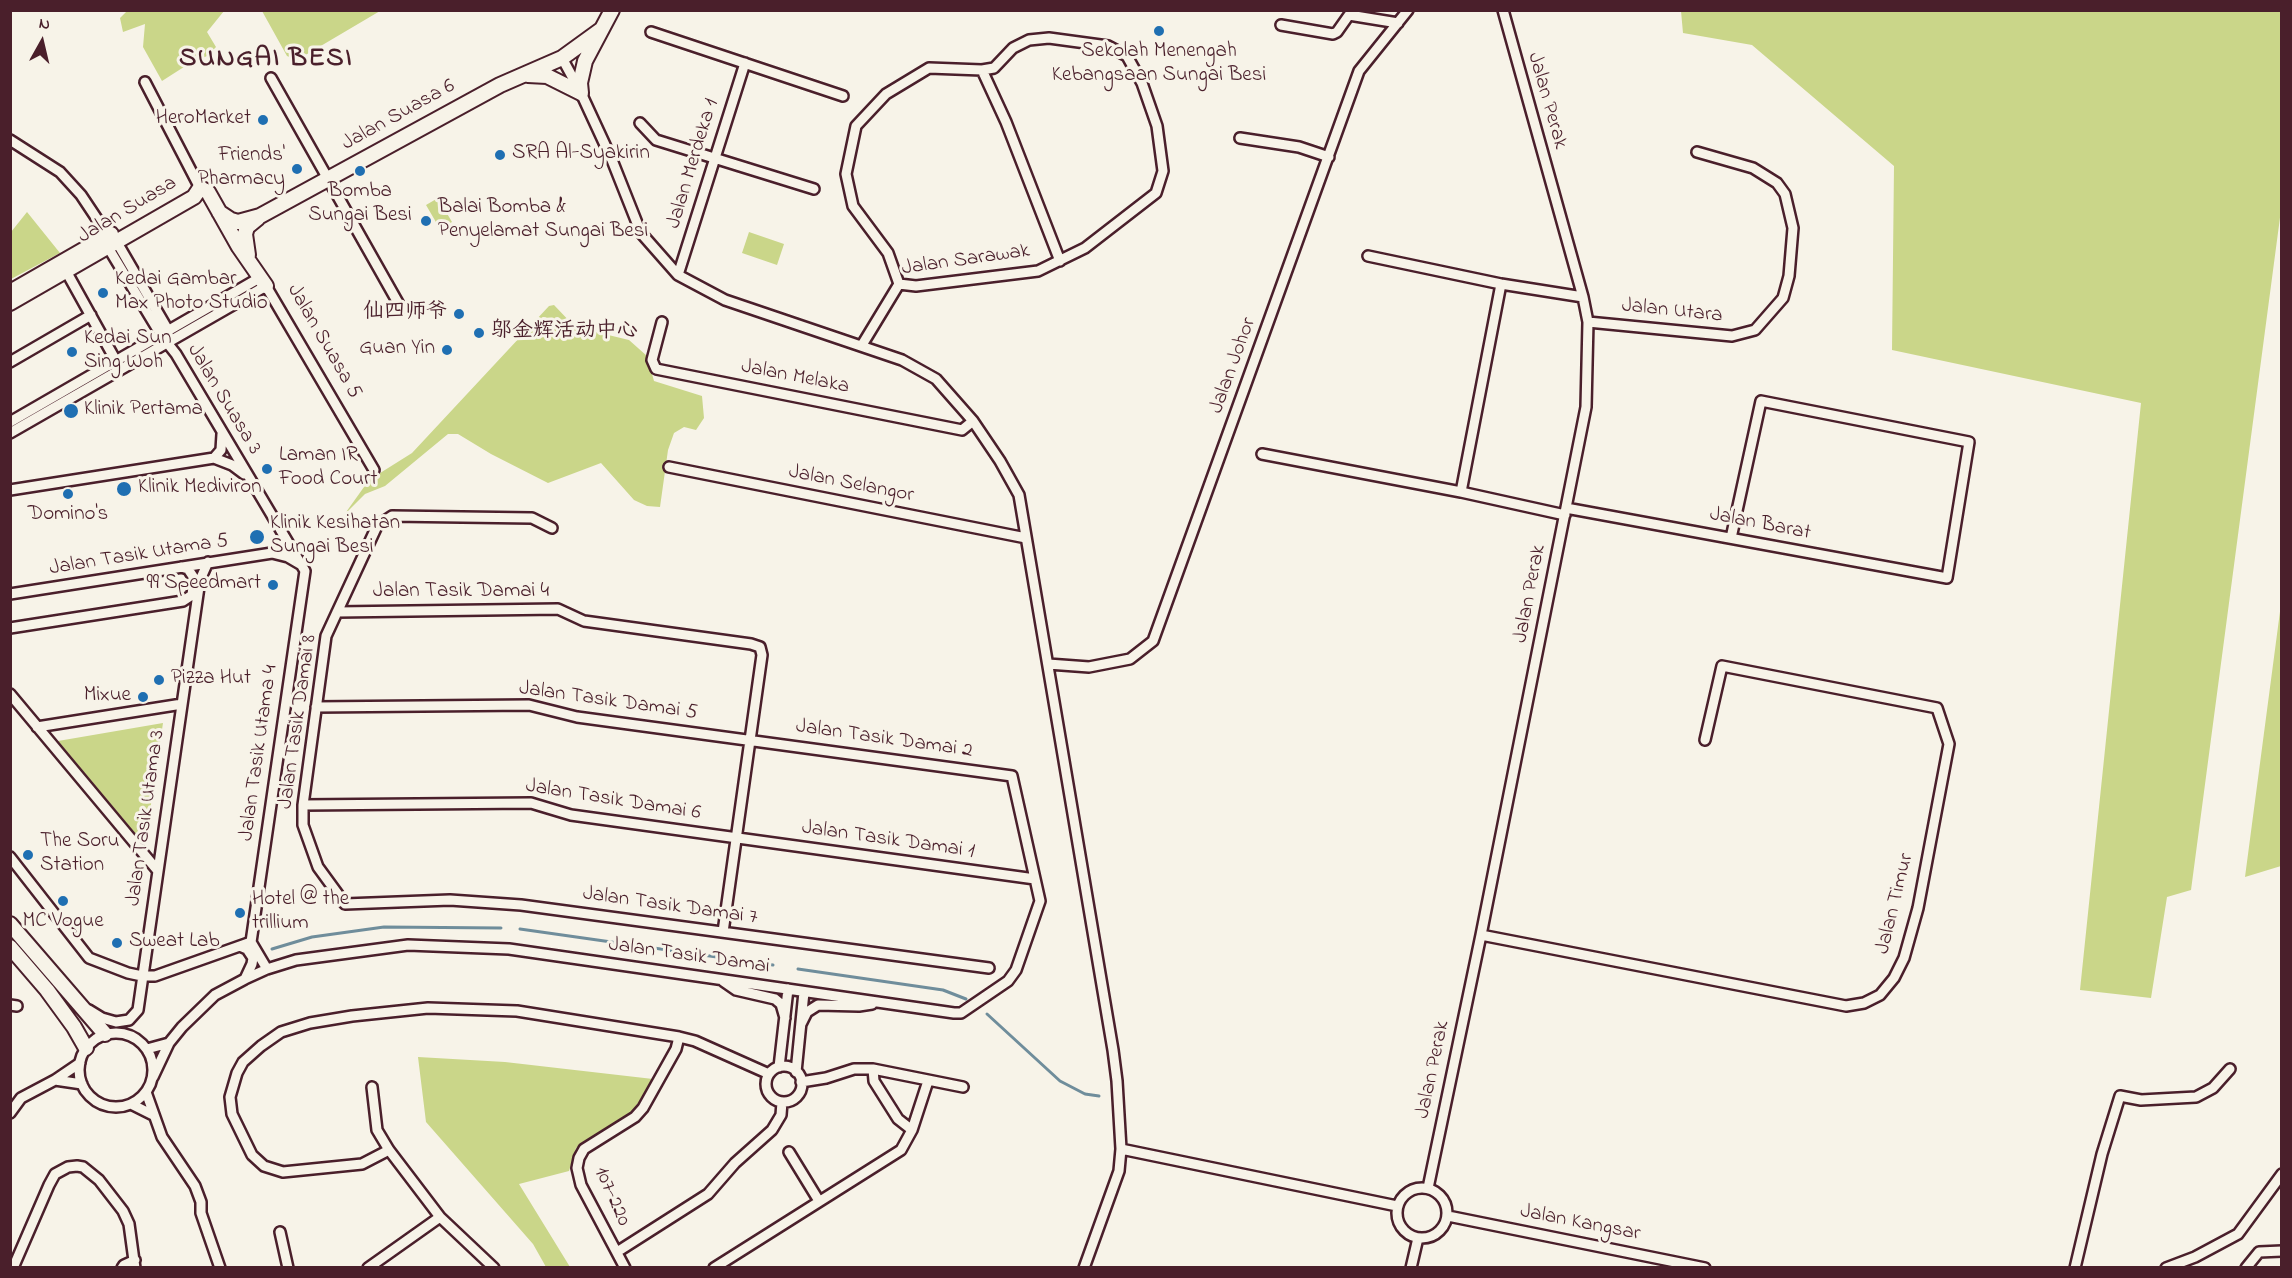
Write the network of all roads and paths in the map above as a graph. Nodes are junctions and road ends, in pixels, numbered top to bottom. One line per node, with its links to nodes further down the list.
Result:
1 (612, 10): 6 (street)
2 (1408, 10): 4 (street, Jalan Johor)
3 (1503, 10): 37 (street, Jalan Perak)
4 (1398, 23): 5 (street); 20 (street, Jalan Johor)
5 (1281, 25)
6 (602, 29): 8 (street, Jalan Suasa 6); 14 (street)
7 (651, 32): 9 (street)
8 (562, 58): 11 (street, Jalan Suasa 6); 14 (street)
9 (745, 63): 15 (street); 21 (street, Jalan Merdeka 1)
10 (982, 70): 30 (street); 30 (street, Jalan Sarawak); 34 (street)
11 (522, 75): 14 (street); 22 (street, Jalan Suasa 6)
12 (271, 78): 22 (street)
13 (145, 82): 23 (street, Jalan Suasa 5)
14 (581, 93): 32 (street)
15 (843, 96)
16 (640, 123): 21 (street)
17 (1240, 138): 20 (street)
18 (10, 140): 27 (street, Jalan Suasa 3)
19 (1697, 152): 42 (street, Jalan Utara)
20 (1329, 157): 73 (street, Jalan Johor)
21 (715, 158): 24 (street); 32 (street, Jalan Merdeka 1)
22 (329, 178): 26 (street, Jalan Suasa 6); 39 (street)
23 (200, 188): 25 (street, Jalan Suasa 5); 27 (street, Jalan Suasa)
24 (813, 189)
25 (219, 212): 26 (street, Jalan Suasa 6); 29 (street, Jalan Suasa 5)
26 (260, 216): 29 (street, Jalan Suasa 6)
27 (108, 237): 31 (street, Jalan Suasa); 36 (street, Jalan Suasa); 43 (street, Jalan Suasa 3)
28 (1368, 256): 35 (street)
29 (249, 258): 33 (street, Jalan Suasa 5)
30 (1060, 261): 34 (street, Jalan Sarawak)
31 (66, 272): 38 (street, Jalan Suasa); 40 (street)
32 (678, 275): 45 (street)
33 (263, 282): 43 (street); 44 (street); 55 (street, Jalan Suasa 5)
34 (899, 284): 45 (street, Jalan Sarawak)
35 (1501, 284): 37 (street); 58 (street)
36 (10, 292)
37 (1583, 297): 42 (street, Jalan Perak)
38 (10, 303)
39 (401, 308)
40 (91, 315): 46 (street); 47 (street)
41 (662, 322): 48 (street, Jalan Melaka)
42 (1588, 322): 59 (street, Jalan Perak)
43 (165, 333): 44 (street, Jalan Suasa 3); 46 (street)
44 (168, 342): 50 (street); 51 (street, Jalan Suasa 3)
45 (862, 345): 48 (street)
46 (116, 361): 49 (street)
47 (10, 362)
48 (973, 421): 62 (street)
49 (10, 422)
50 (10, 432)
51 (222, 435): 53 (street); 56 (street, Jalan Suasa 3)
52 (1262, 454): 58 (street, Jalan Barat)
53 (214, 458): 56 (street); 57 (street)
54 (669, 467): 62 (street, Jalan Selangor)
55 (374, 470)
56 (248, 477): 61 (street, Jalan Suasa 3)
57 (10, 490)
58 (1461, 492): 59 (street, Jalan Barat)
59 (1566, 511): 63 (street, Jalan Barat); 89 (street, Jalan Perak)
60 (552, 528): 70 (street, Jalan Tasik Damai 8)
61 (283, 535): 64 (street); 67 (street, Jalan Suasa 3)
62 (1026, 538): 73 (street)
63 (1731, 538): 63 (street, Jalan Barat)
64 (272, 553): 65 (street, Jalan Tasik Utama 5); 67 (street)
65 (208, 562): 66 (street, Jalan Tasik Utama 5); 71 (street, Jalan Tasik Utama 3)
66 (181, 567): 68 (street, Jalan Tasik Utama 5); 69 (street)
67 (303, 567): 90 (street, Jalan Tasik Utama 4)
68 (10, 594)
69 (179, 603): 71 (street); 72 (street)
70 (337, 612): 76 (street, Jalan Tasik Damai 8); 78 (street, Jalan Tasik Damai 4)
71 (193, 622): 75 (street, Jalan Tasik Utama 3)
72 (10, 628)
73 (1048, 664): 130 (street)
74 (10, 694): 77 (street)
75 (182, 704): 77 (street); 84 (street, Jalan Tasik Utama 3)
76 (316, 707): 78 (street, Jalan Tasik Damai 5); 81 (street, Jalan Tasik Damai 8)
77 (37, 727): 84 (street)
78 (751, 740): 80 (street, Jalan Tasik Damai 2); 82 (street)
79 (1705, 740): 89 (street, Jalan Timur)
80 (1012, 776): 85 (street, Jalan Tasik Damai)
81 (303, 805): 82 (street, Jalan Tasik Damai 6); 86 (street, Jalan Tasik Damai 8)
82 (737, 838): 85 (street, Jalan Tasik Damai 1); 88 (street)
83 (10, 857): 95 (street)
84 (158, 872): 95 (street, Jalan Tasik Utama 3)
85 (1035, 879): 103 (street, Jalan Tasik Damai)
86 (345, 904): 88 (street, Jalan Tasik Damai 7)
87 (10, 924): 98 (street)
88 (723, 932): 93 (street, Jalan Tasik Damai 7)
89 (1481, 934): 134 (street, Jalan Perak)
90 (251, 942): 91 (street); 94 (street)
91 (240, 946): 95 (street); 96 (street)
92 (10, 947): 100 (street)
93 (989, 968)
94 (267, 969): 96 (street, Jalan Tasik Damai); 97 (street, Jalan Tasik Damai)
95 (142, 976): 102 (street, Jalan Tasik Utama 3)
96 (245, 979): 108 (street, Jalan Tasik Damai)
97 (721, 980): 99 (street, Jalan Tasik Damai); 104 (street)
98 (58, 981): 100 (street); 102 (street)
99 (788, 989): 101 (street, Jalan Tasik Damai); 104 (street)
100 (47, 990): 109 (street)
101 (804, 992): 103 (street, Jalan Tasik Damai); 105 (street)
102 (76, 1001): 106 (street)
103 (880, 1003): 105 (street)
104 (785, 1018): 112 (street)
105 (801, 1024): 115 (street)
106 (105, 1034): 109 (street); 110 (street)
107 (679, 1037): 116 (street); 131 (street); 142 (street, 107-220)
108 (169, 1043): 110 (street); 117 (street, Jalan Tasik Damai)
109 (86, 1048): 111 (street)
110 (147, 1048): 117 (street)
111 (80, 1063): 118 (street); 121 (street)
112 (779, 1067): 115 (street); 116 (street)
113 (873, 1069): 119 (street); 120 (street); 129 (street)
114 (2230, 1069): 155 (street)
115 (796, 1072): 120 (street)
116 (770, 1074): 125 (street)
117 (153, 1077): 124 (street)
118 (55, 1080): 121 (street); 127 (street)
119 (928, 1080): 123 (street); 129 (street)
120 (801, 1082): 125 (street)
121 (82, 1084): 126 (street)
122 (372, 1087): 131 (street)
123 (963, 1087)
124 (146, 1092): 126 (street); 128 (street)
125 (782, 1102): 142 (street)
126 (131, 1104): 128 (street)
127 (12, 1109)
128 (153, 1115): 146 (street)
129 (912, 1130): 135 (street)
130 (1121, 1149): 136 (street); 152 (street)
131 (389, 1150): 138 (street)
132 (789, 1152): 135 (street)
133 (2282, 1174): 156 (street)
134 (1428, 1188): 136 (street); 137 (street)
135 (819, 1201): 151 (street)
136 (1397, 1206): 140 (street)
137 (1448, 1216): 140 (street); 154 (street, Jalan Kangsar)
138 (440, 1217): 148 (street); 149 (street)
139 (280, 1232): 147 (street)
140 (1418, 1238): 153 (street)
141 (2282, 1251): 157 (street)
142 (617, 1252): 150 (street, 107-220)
143 (135, 1264): 144 (street); 145 (street)
144 (13, 1268)
145 (122, 1268)
146 (220, 1268)
147 (288, 1268)
148 (368, 1268)
149 (494, 1268)
150 (625, 1268)
151 (714, 1268)
152 (1084, 1268)
153 (1411, 1268)
154 (1705, 1268)
155 (2075, 1268)
156 (2166, 1268)
157 (2246, 1268)

